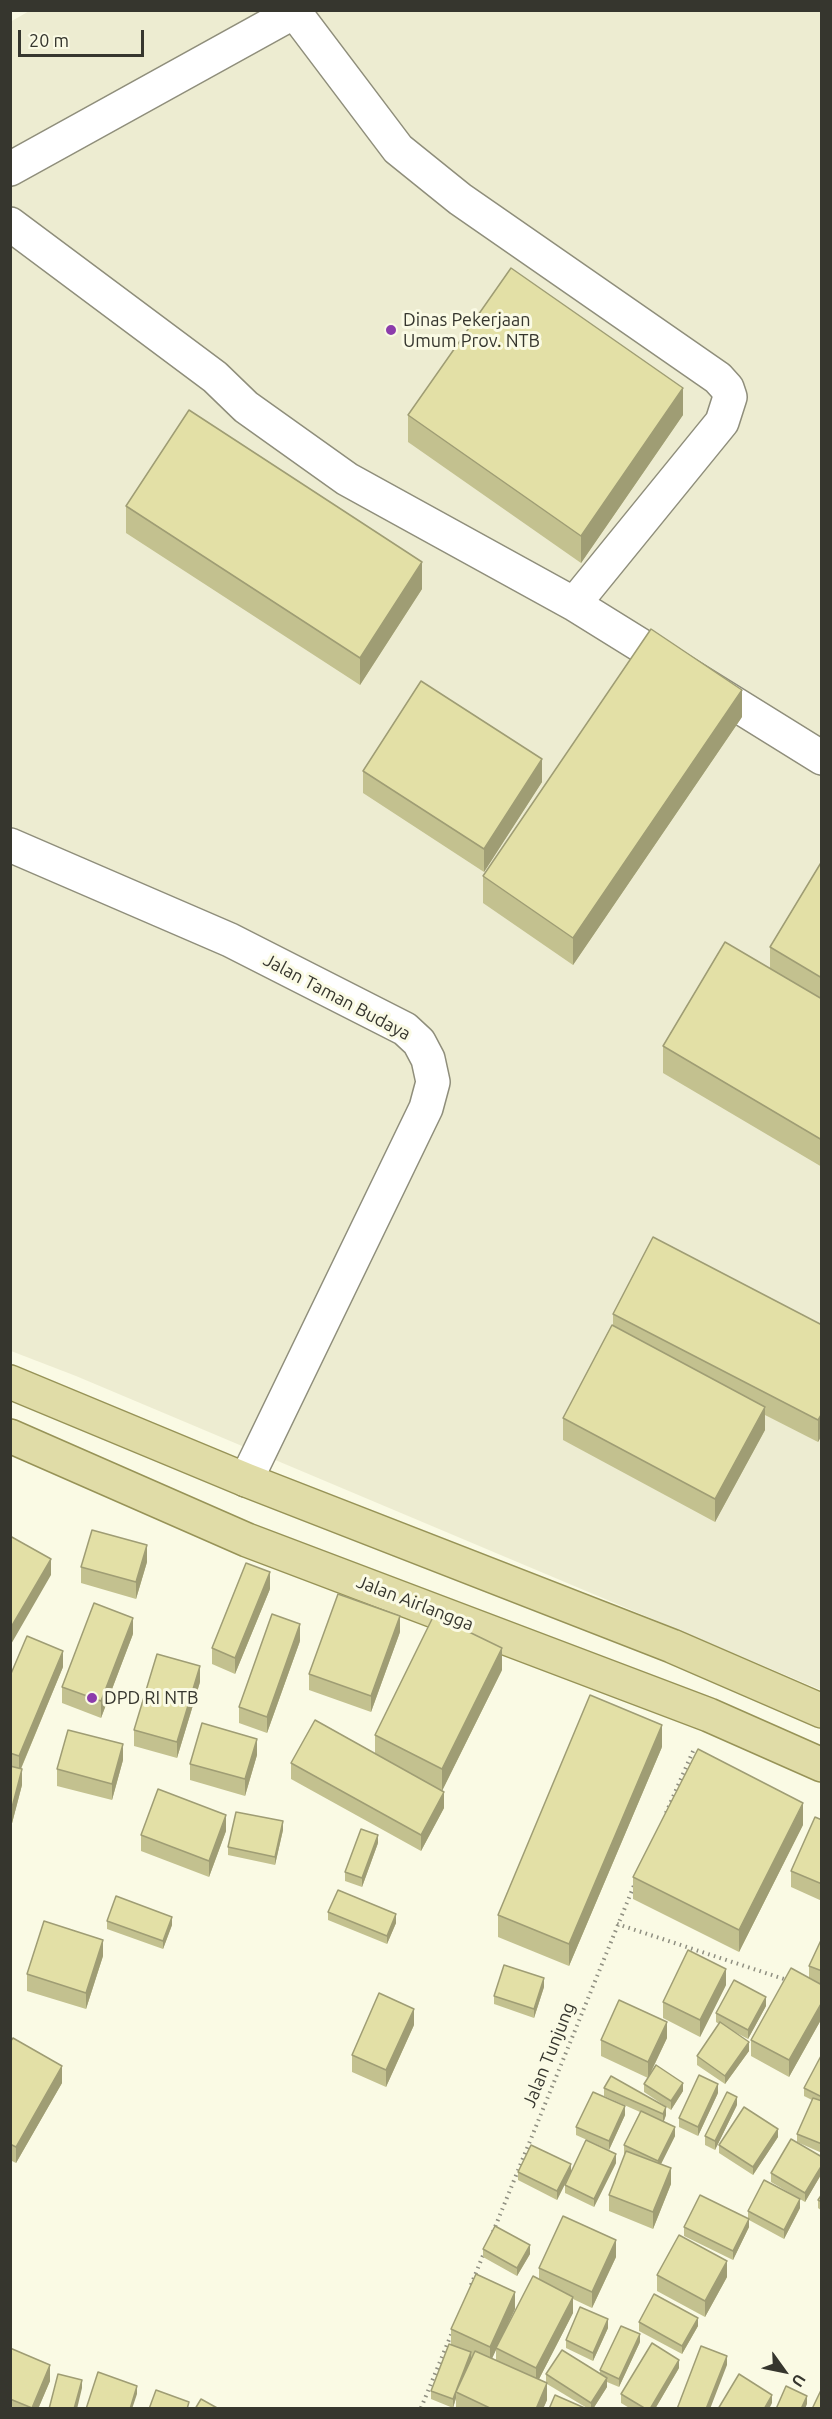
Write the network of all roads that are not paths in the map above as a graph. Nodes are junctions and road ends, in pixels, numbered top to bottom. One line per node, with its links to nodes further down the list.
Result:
1 (294, 11): 2 (lane); 4 (lane)
2 (10, 169)
3 (10, 224): 4 (lane)
4 (574, 604): 5 (lane)
5 (822, 758)
6 (10, 845): 9 (lane, Jalan Taman Budaya)
7 (10, 1382): 9 (main road)
8 (10, 1436): 11 (main road, Jalan Airlangga)
9 (246, 1480): 10 (main road)
10 (672, 1646): 11 (main road); 12 (main road)
11 (656, 1695): 13 (main road, Jalan Airlangga)
12 (822, 1711)
13 (822, 1765)

